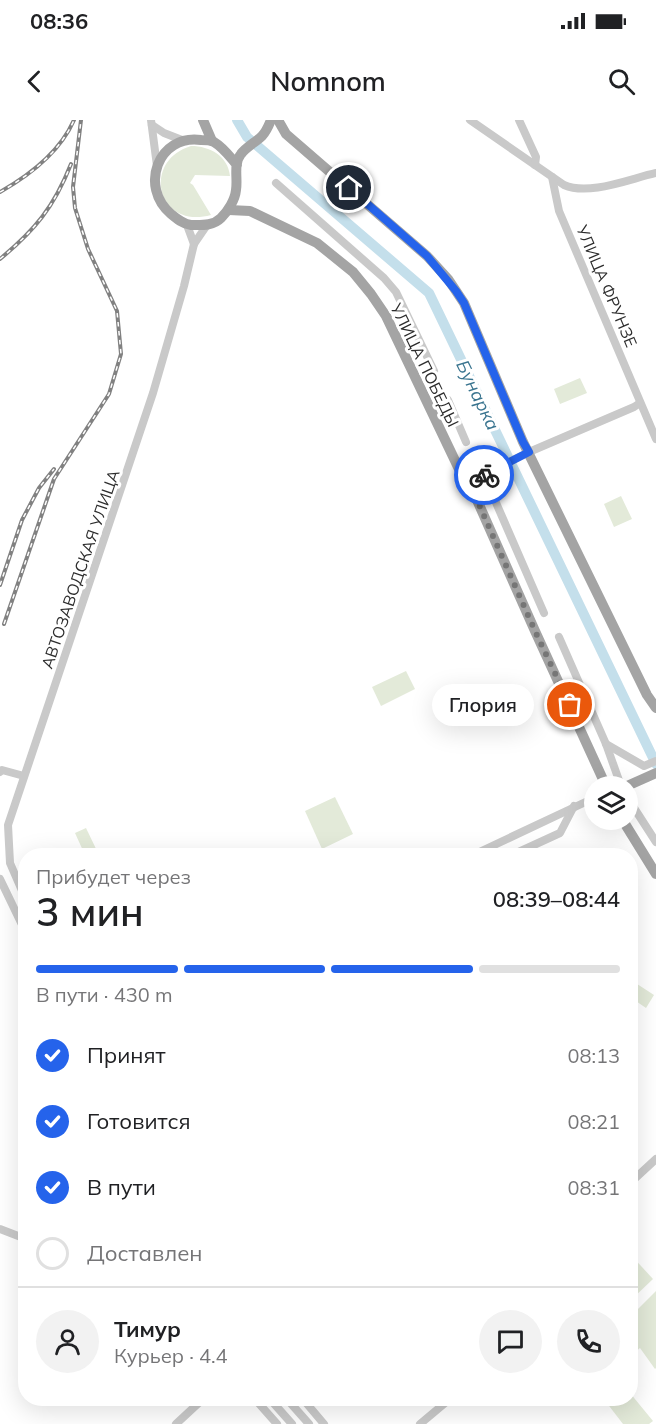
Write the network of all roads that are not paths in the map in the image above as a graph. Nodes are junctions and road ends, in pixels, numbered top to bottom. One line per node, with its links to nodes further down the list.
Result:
1 (203, 120): 9 (main road); 10 (main road)
2 (271, 120): 8 (main road)
3 (278, 120): 7 (main road)
4 (470, 120): 14 (street)
5 (519, 120): 14 (street)
6 (152, 123): 9 (street); 15 (street)
7 (286, 134): 8 (main road); 32 (main road)
8 (262, 136): 11 (main road)
9 (186, 139): 10 (main road); 15 (main road)
10 (212, 141): 12 (main road)
11 (245, 151): 12 (main road); 13 (main road)
12 (227, 153): 13 (main road)
13 (237, 165): 21 (main road)
14 (535, 165): 17 (street)
15 (157, 166): 24 (main road)
16 (656, 173): 19 (street)
17 (552, 177): 19 (street); 20 (street, УЛИЦА ФРУНЗЕ)
18 (276, 183): 27 (street)
19 (564, 185): 20 (street)
20 (555, 189): 29 (street, УЛИЦА ФРУНЗЕ)
21 (236, 191): 22 (main road); 23 (main road)
22 (246, 209): 23 (main road); 33 (main road, УЛИЦА ПОБЕДЫ)
23 (228, 210): 25 (main road)
24 (188, 225): 25 (main road); 26 (street)
25 (207, 225): 26 (street)
26 (194, 244): 41 (street, АВТОЗАВОДСКАЯ УЛИЦА)
27 (434, 371)
28 (448, 400): 31 (street)
29 (640, 403): 30 (street, УЛИЦА ФРУНЗЕ); 32 (street)
30 (656, 439)
31 (466, 442)
32 (529, 452): 33 (street); 37 (main road)
33 (469, 482): 42 (main road, УЛИЦА ПОБЕДЫ)
34 (487, 482): 35 (street)
35 (544, 613)
36 (559, 637): 38 (street)
37 (656, 708)
38 (606, 744): 39 (street); 43 (street)
39 (653, 769): 44 (main road)
40 (1, 770): 41 (street)
41 (24, 776): 48 (street, АВТОЗАВОДСКАЯ УЛИЦА)
42 (601, 776)
43 (617, 776)
44 (638, 779)
45 (584, 802): 46 (street)
46 (574, 806): 51 (street); 52 (street)
47 (638, 814): 50 (street)
48 (4, 825): 55 (street, АВТОЗАВОДСКАЯ УЛИЦА)
49 (629, 830): 53 (main road)
50 (656, 842)
51 (487, 848)
52 (527, 848)
53 (656, 874)
54 (0, 879): 56 (street)
55 (18, 882)
56 (18, 916)
57 (656, 1159): 58 (street)
58 (638, 1176)
59 (0, 1229): 60 (street)
60 (18, 1236)
61 (195, 1406): 67 (street)
62 (261, 1406): 68 (street)
63 (276, 1406): 69 (street)
64 (293, 1406): 70 (street)
65 (309, 1406): 71 (street)
66 (441, 1406): 72 (street)
67 (176, 1424)
68 (276, 1424)
69 (292, 1424)
70 (309, 1424)
71 (324, 1424)
72 (420, 1424)

